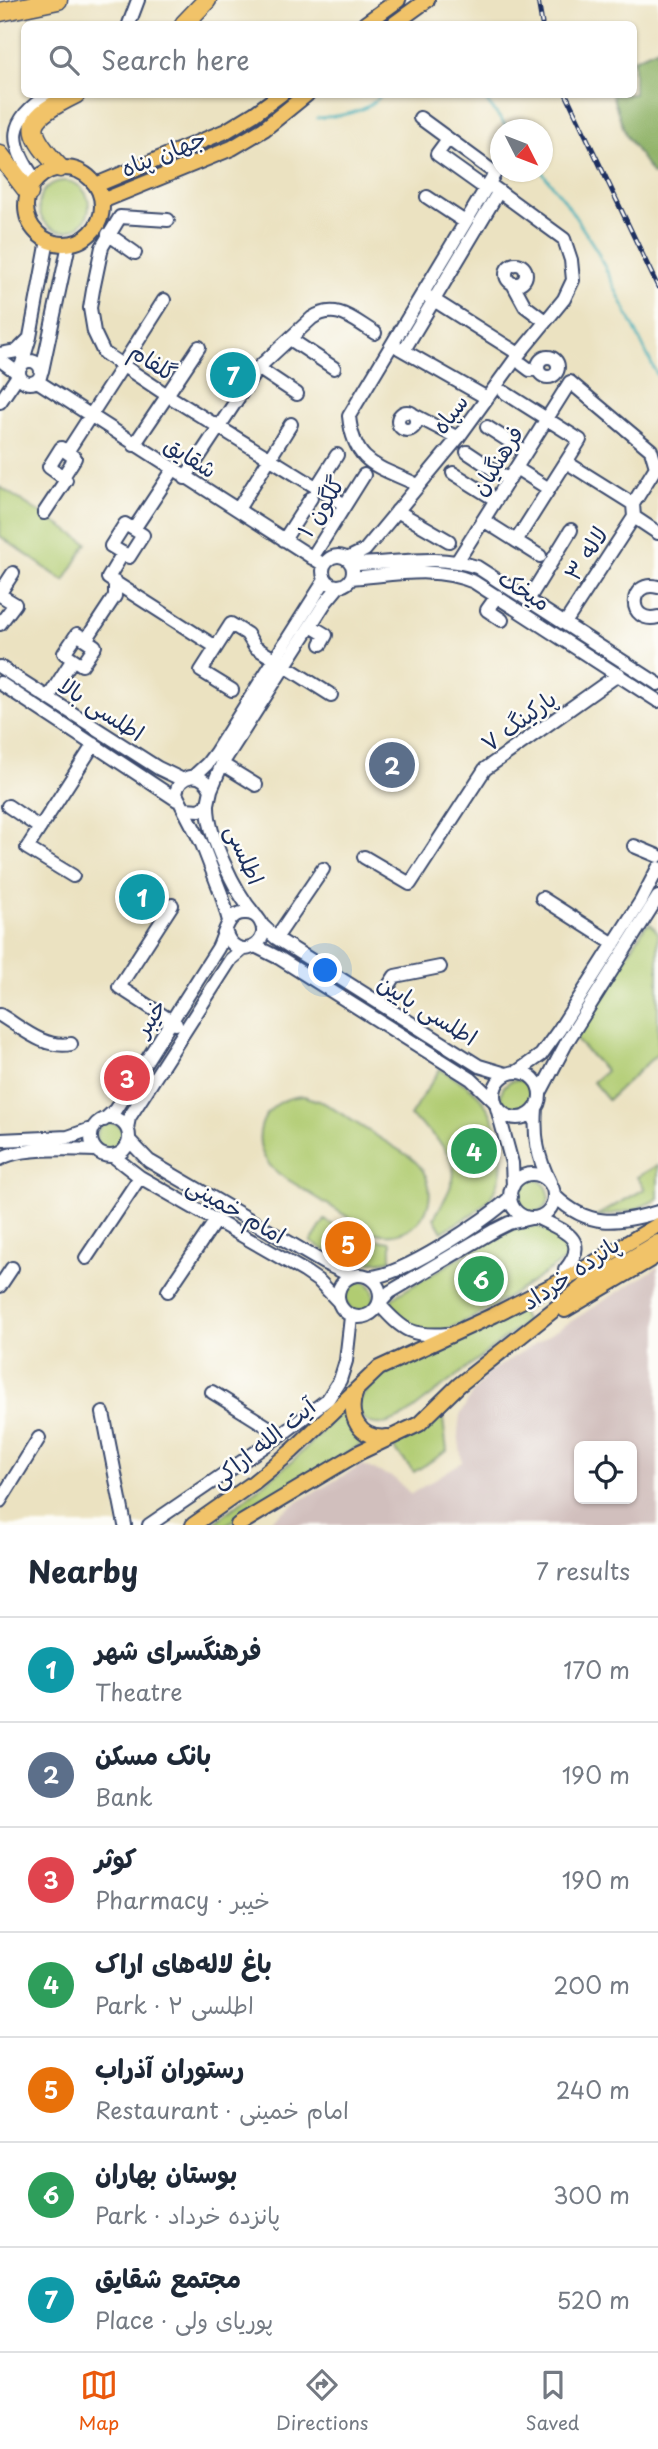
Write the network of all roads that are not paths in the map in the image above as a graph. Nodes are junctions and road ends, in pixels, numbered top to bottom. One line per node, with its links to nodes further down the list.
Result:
1 (58, 0): 6 (highway)
2 (138, 0): 7 (street)
3 (207, 0): 8 (highway)
4 (398, 0): 9 (main road)
5 (428, 0): 10 (main road)
6 (0, 12)
7 (130, 21)
8 (187, 21)
9 (369, 21)
10 (398, 21)
11 (44, 98): 21 (street)
12 (68, 98): 18 (highway)
13 (276, 98): 19 (main road, جهان پناه)
14 (302, 98): 23 (main road, جهان پناه)
15 (420, 118): 16 (street)
16 (448, 139): 20 (street); 20 (street)
17 (0, 155): 21 (highway)
18 (60, 168): 19 (main road); 21 (main road)
19 (96, 184): 23 (main road)
20 (492, 184): 25 (street); 31 (street); 33 (street, سپاه)
21 (32, 187): 27 (main road)
22 (428, 197): 25 (street)
23 (102, 201): 28 (main road)
24 (168, 220): 26 (street)
25 (466, 222): 31 (street)
26 (108, 234): 29 (street); 42 (street, گلفام)
27 (48, 240): 28 (main road); 35 (street)
28 (69, 244): 46 (street)
29 (135, 253)
30 (513, 284): 33 (street)
31 (428, 297): 38 (street); 40 (street)
32 (164, 300): 42 (street)
33 (545, 321): 40 (street, سپاه)
34 (374, 334): 36 (street)
35 (30, 337): 39 (street); 45 (street)
36 (290, 339): 43 (street); 44 (street)
37 (199, 347): 50 (street)
38 (398, 347): 51 (street); 71 (street)
39 (0, 355)
40 (520, 359): 47 (street, لاله ۳); 51 (street, سپاه)
41 (0, 360): 45 (street)
42 (121, 368): 50 (street, گلفام); 54 (street)
43 (258, 368): 49 (street); 57 (street)
44 (334, 368)
45 (20, 370): 46 (street); 46 (street); 52 (street)
46 (39, 376): 54 (street, شقایق)
47 (567, 388): 55 (street, فرهنگیان); 78 (street, لاله ۳)
48 (504, 392): 55 (street)
49 (297, 394)
50 (166, 397): 57 (street, گلفام); 60 (street)
51 (487, 398): 59 (street, سپاه)
52 (0, 402)
53 (414, 415): 59 (street)
54 (89, 416): 60 (street, شقایق); 79 (street)
55 (547, 419): 62 (street, فرهنگیان); 65 (street)
56 (291, 424): 64 (street)
57 (219, 427): 64 (street, گلفام); 70 (street)
58 (487, 427): 62 (street)
59 (458, 438): 71 (street, سپاه)
60 (134, 445): 66 (street, شقایق)
61 (467, 452): 68 (street)
62 (526, 452): 68 (street, فرهنگیان)
63 (337, 455): 73 (street)
64 (269, 459): 73 (street, گلفام); 76 (street)
65 (566, 462): 72 (street); 78 (street)
66 (173, 470): 70 (street, شقایق); 93 (street)
67 (453, 473): 74 (street)
68 (512, 474): 72 (street); 74 (street, فرهنگیان)
69 (364, 475): 75 (street, گلگون ۱)
70 (186, 478): 83 (street, شقایق)
71 (418, 485): 77 (street, سپاه)
72 (549, 489): 85 (street)
73 (314, 493): 75 (street, گلفام); 83 (street)
74 (496, 500): 80 (street, فرهنگیان)
75 (345, 505): 89 (street, گلگون ۱)
76 (240, 506)
77 (397, 511): 84 (street); 88 (street, سپاه)
78 (633, 511): 82 (street); 101 (street, لاله ۳)
79 (44, 513)
80 (483, 520): 85 (street); 87 (street, فرهنگیان)
81 (571, 530): 98 (street)
82 (658, 533)
83 (284, 540): 89 (street, شقایق)
84 (449, 541)
85 (516, 541): 86 (street)
86 (540, 555)
87 (458, 560): 88 (street, میخک); 98 (street, میخک)
88 (349, 561): 89 (street); 91 (street)
89 (318, 562): 92 (street)
90 (13, 573): 96 (street)
91 (351, 578): 94 (street); 97 (street, میخک)
92 (325, 580): 94 (street); 106 (street)
93 (115, 582): 105 (street); 113 (street)
94 (338, 586): 103 (street)
95 (658, 587): 99 (street)
96 (0, 594): 102 (street)
97 (497, 596): 100 (street); 108 (street, میخک)
98 (528, 600): 101 (street, میخک)
99 (658, 617)
100 (502, 620)
101 (565, 623): 110 (street, میخک)
102 (0, 624)
103 (311, 626): 104 (street); 106 (street)
104 (321, 644)
105 (216, 647): 106 (street); 111 (street)
106 (280, 663): 112 (street); 116 (street); 117 (street)
107 (0, 667): 113 (street, اطلسی بالا)
108 (619, 674): 114 (street, میخک); 126 (street, پارکینگ ۷)
109 (0, 683): 115 (street, اطلسی بالا)
110 (658, 684)
111 (232, 690)
112 (331, 695)
113 (48, 698): 117 (street, اطلسی بالا)
114 (658, 701)
115 (94, 744): 121 (street, اطلسی بالا); 123 (street)
116 (222, 764): 118 (street); 119 (street)
117 (188, 778): 119 (street); 121 (street)
118 (256, 785)
119 (211, 790): 120 (street)
120 (208, 804): 121 (street); 134 (street, اطلسی)
121 (181, 805): 135 (street, اطلسی)
122 (8, 806): 123 (street)
123 (40, 828): 129 (street)
124 (634, 846): 125 (street)
125 (658, 856)
126 (364, 857)
127 (658, 868): 137 (street)
128 (323, 869): 136 (street)
129 (73, 876)
130 (658, 897): 133 (street)
131 (542, 898): 137 (street)
132 (172, 905): 143 (street)
133 (654, 916): 148 (street)
134 (258, 920): 135 (street); 136 (street, اطلسی پایین); 138 (street)
135 (227, 927): 138 (street); 143 (street, خیبر)
136 (276, 937): 140 (street, اطلسی پایین)
137 (614, 944): 147 (street)
138 (249, 947): 144 (street, اطلسی پایین); 145 (street, خیبر)
139 (440, 967): 140 (street)
140 (379, 1002): 141 (street, اطلسی پایین)
141 (395, 1013): 144 (street); 147 (street, اطلسی پایین)
142 (0, 1015): 146 (street)
143 (171, 1021): 145 (street); 151 (street, خیبر)
144 (388, 1026): 149 (street, اطلسی پایین)
145 (185, 1030): 152 (street, خیبر)
146 (71, 1044)
147 (511, 1073): 148 (street); 149 (street)
148 (540, 1093): 150 (street)
149 (496, 1104): 150 (street); 159 (street)
150 (536, 1108): 158 (street)
151 (99, 1124): 152 (street); 153 (street); 154 (street)
152 (128, 1134): 155 (street); 170 (street, امام خمینی)
153 (0, 1140)
154 (96, 1150): 155 (street); 156 (street)
155 (113, 1156): 157 (street, امام خمینی)
156 (0, 1159)
157 (140, 1177): 163 (street, امام خمینی); 167 (street)
158 (550, 1183): 159 (street); 160 (street)
159 (512, 1191): 162 (street); 171 (street)
160 (555, 1196): 161 (street); 162 (street)
161 (658, 1214): 169 (main road, پانزده خرداد)
162 (534, 1218): 169 (street); 175 (street)
163 (216, 1220): 173 (street); 174 (street, امام خمینی)
164 (658, 1225): 176 (main road, پانزده خرداد)
165 (658, 1242): 179 (main road, پانزده خرداد)
166 (658, 1255): 179 (main road, پانزده خرداد)
167 (86, 1258)
168 (12, 1268): 172 (street)
169 (565, 1270): 176 (main road, پانزده خرداد)
170 (352, 1276): 171 (street); 174 (street)
171 (369, 1277): 175 (street)
172 (0, 1286)
173 (168, 1291)
174 (338, 1301): 177 (street)
175 (379, 1304): 177 (street); 178 (street)
176 (494, 1315): 178 (main road, پانزده خرداد)
177 (351, 1317): 183 (street)
178 (452, 1334): 180 (main road, پانزده خرداد)
179 (510, 1342): 184 (main road, پانزده خرداد)
180 (357, 1390): 184 (main road); 189 (main road, آیت الله اراکی)
181 (212, 1392): 183 (street)
182 (103, 1413): 187 (street)
183 (281, 1435): 188 (street)
184 (389, 1437): 190 (main road)
185 (39, 1438): 186 (street)
186 (0, 1501)
187 (125, 1525)
188 (149, 1525)
189 (193, 1525)
190 (238, 1525)

